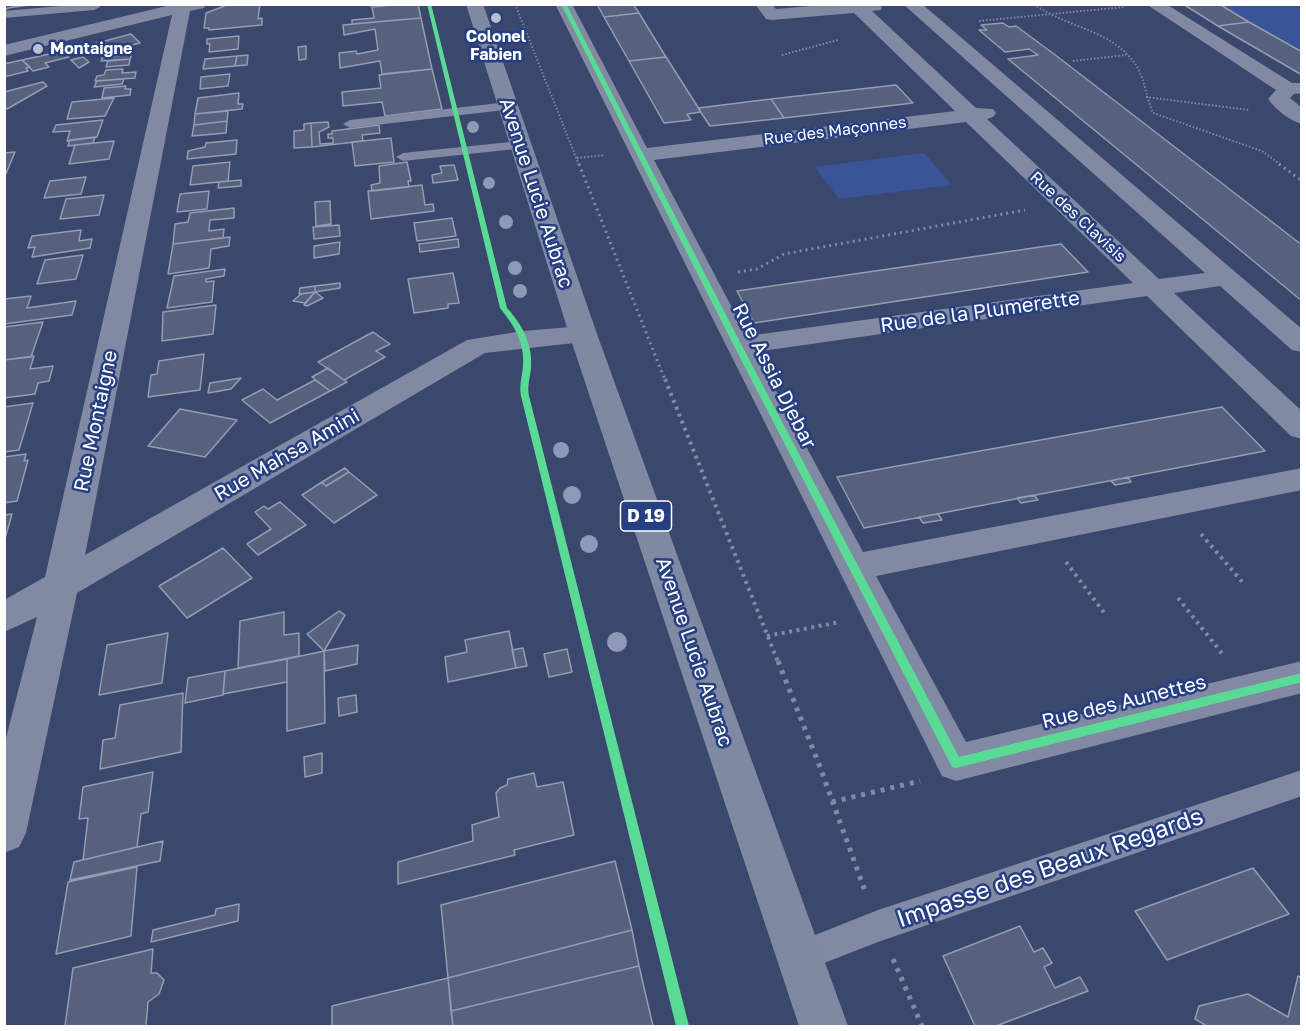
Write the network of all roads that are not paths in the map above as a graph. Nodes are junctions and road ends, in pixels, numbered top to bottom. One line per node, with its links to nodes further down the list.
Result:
1 (379, 4): 8 (lane)
2 (474, 4): 18 (main road, Avenue Lucie Aubrac / D 19)
3 (563, 4): 24 (street, Rue Assia Djebar)
4 (763, 4): 11 (street)
5 (888, 4): 11 (street)
6 (911, 4): 19 (street)
7 (1154, 4): 17 (street)
8 (374, 5)
9 (95, 6): 13 (lane); 15 (street)
10 (190, 6): 14 (street); 34 (street, Rue Montaigne)
11 (855, 6): 20 (street, Rue des Clavisis)
12 (117, 8): 14 (street)
13 (4, 15)
14 (144, 17): 15 (street)
15 (85, 31): 16 (street)
16 (4, 51)
17 (1295, 88): 21 (street)
18 (508, 106): 22 (lane); 23 (main road, Avenue Lucie Aubrac / D 19)
19 (1029, 108): 20 (street, Rue des Maçonnes); 26 (street)
20 (970, 115): 24 (street, Rue des Maçonnes); 27 (street, Rue des Clavisis)
21 (1300, 117)
22 (350, 124)
23 (520, 145): 25 (lane); 28 (main road, Avenue Lucie Aubrac / D 19)
24 (640, 155): 30 (street, Rue Assia Djebar)
25 (403, 157)
26 (1223, 278): 27 (street, Rue de la Plumerette); 29 (street)
27 (1152, 288): 30 (street, Rue de la Plumerette); 31 (street, Rue des Clavisis)
28 (583, 334): 34 (street, Rue Mahsa Amini); 40 (main road, Avenue Lucie Aubrac / D 19)
29 (1302, 344)
30 (738, 346): 33 (street, Rue Assia Djebar)
31 (1302, 429)
32 (1302, 479): 33 (street)
33 (853, 567): 37 (street, Rue Assia Djebar)
34 (61, 585): 35 (street, Rue Mahsa Amini); 39 (street, Rue Montaigne)
35 (4, 618)
36 (1302, 677): 37 (street, Rue des Aunettes)
37 (956, 763)
38 (1302, 783): 40 (lane, Impasse des Beaux Regards)
39 (4, 833)
40 (801, 956): 41 (main road, Avenue Lucie Aubrac / D 19)
41 (824, 1026)

